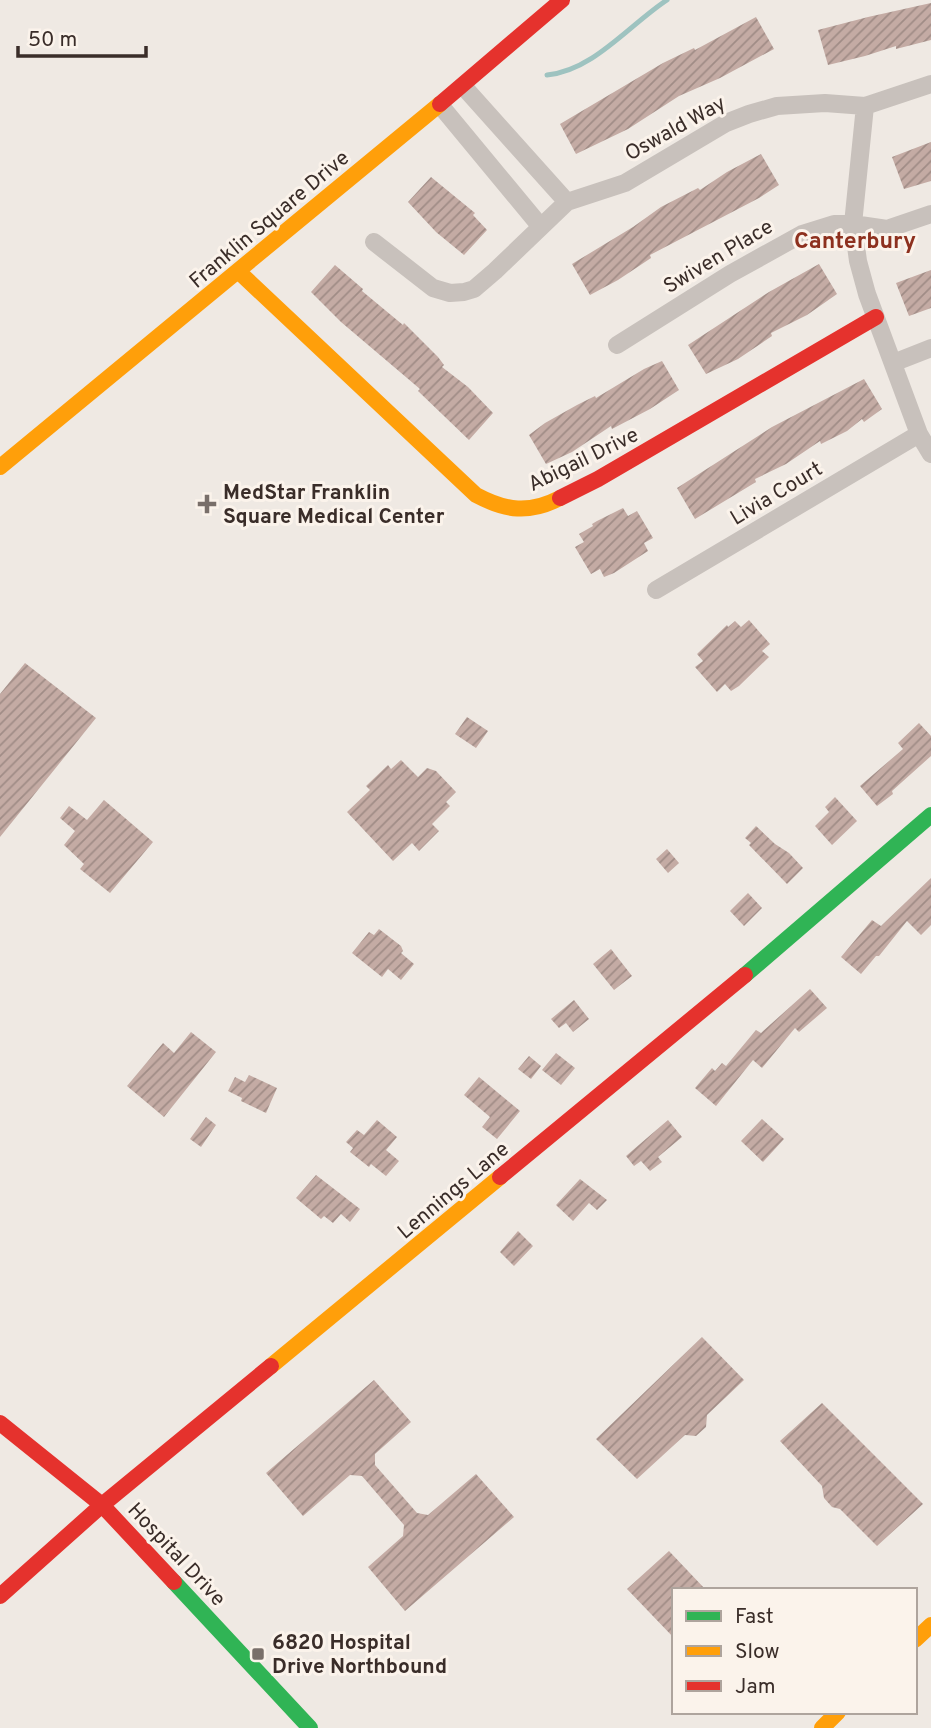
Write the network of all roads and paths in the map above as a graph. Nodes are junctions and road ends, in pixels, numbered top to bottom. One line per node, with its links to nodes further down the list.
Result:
1 (562, 0): 3 (street, Franklin Square Drive)
2 (931, 84): 5 (street, Oswald Way)
3 (463, 86): 4 (street, Franklin Square Drive); 6 (street)
4 (440, 105): 9 (street); 11 (street, Franklin Square Drive)
5 (865, 106): 6 (street, Oswald Way); 8 (street)
6 (567, 202): 9 (street, Oswald Way)
7 (931, 214): 8 (street, Swiven Place)
8 (853, 224): 12 (street); 13 (street, Swiven Place)
9 (541, 227): 10 (street, Oswald Way)
10 (374, 242)
11 (239, 272): 12 (street, Abigail Drive); 18 (street, Franklin Square Drive)
12 (876, 317): 15 (street)
13 (617, 345)
14 (931, 348): 15 (street)
15 (893, 363): 16 (street)
16 (919, 434): 17 (street); 19 (street, Livia Court)
17 (931, 454)
18 (0, 467)
19 (656, 590)
20 (931, 815): 22 (street, Lennings Lane)
21 (0, 1423): 22 (street, Hospital Drive)
22 (102, 1505): 23 (street, Lennings Lane); 27 (street, Hospital Drive)
23 (0, 1596)
24 (931, 1625): 25 (street)
25 (917, 1638)
26 (836, 1714): 28 (street)
27 (310, 1728)
28 (822, 1728)

